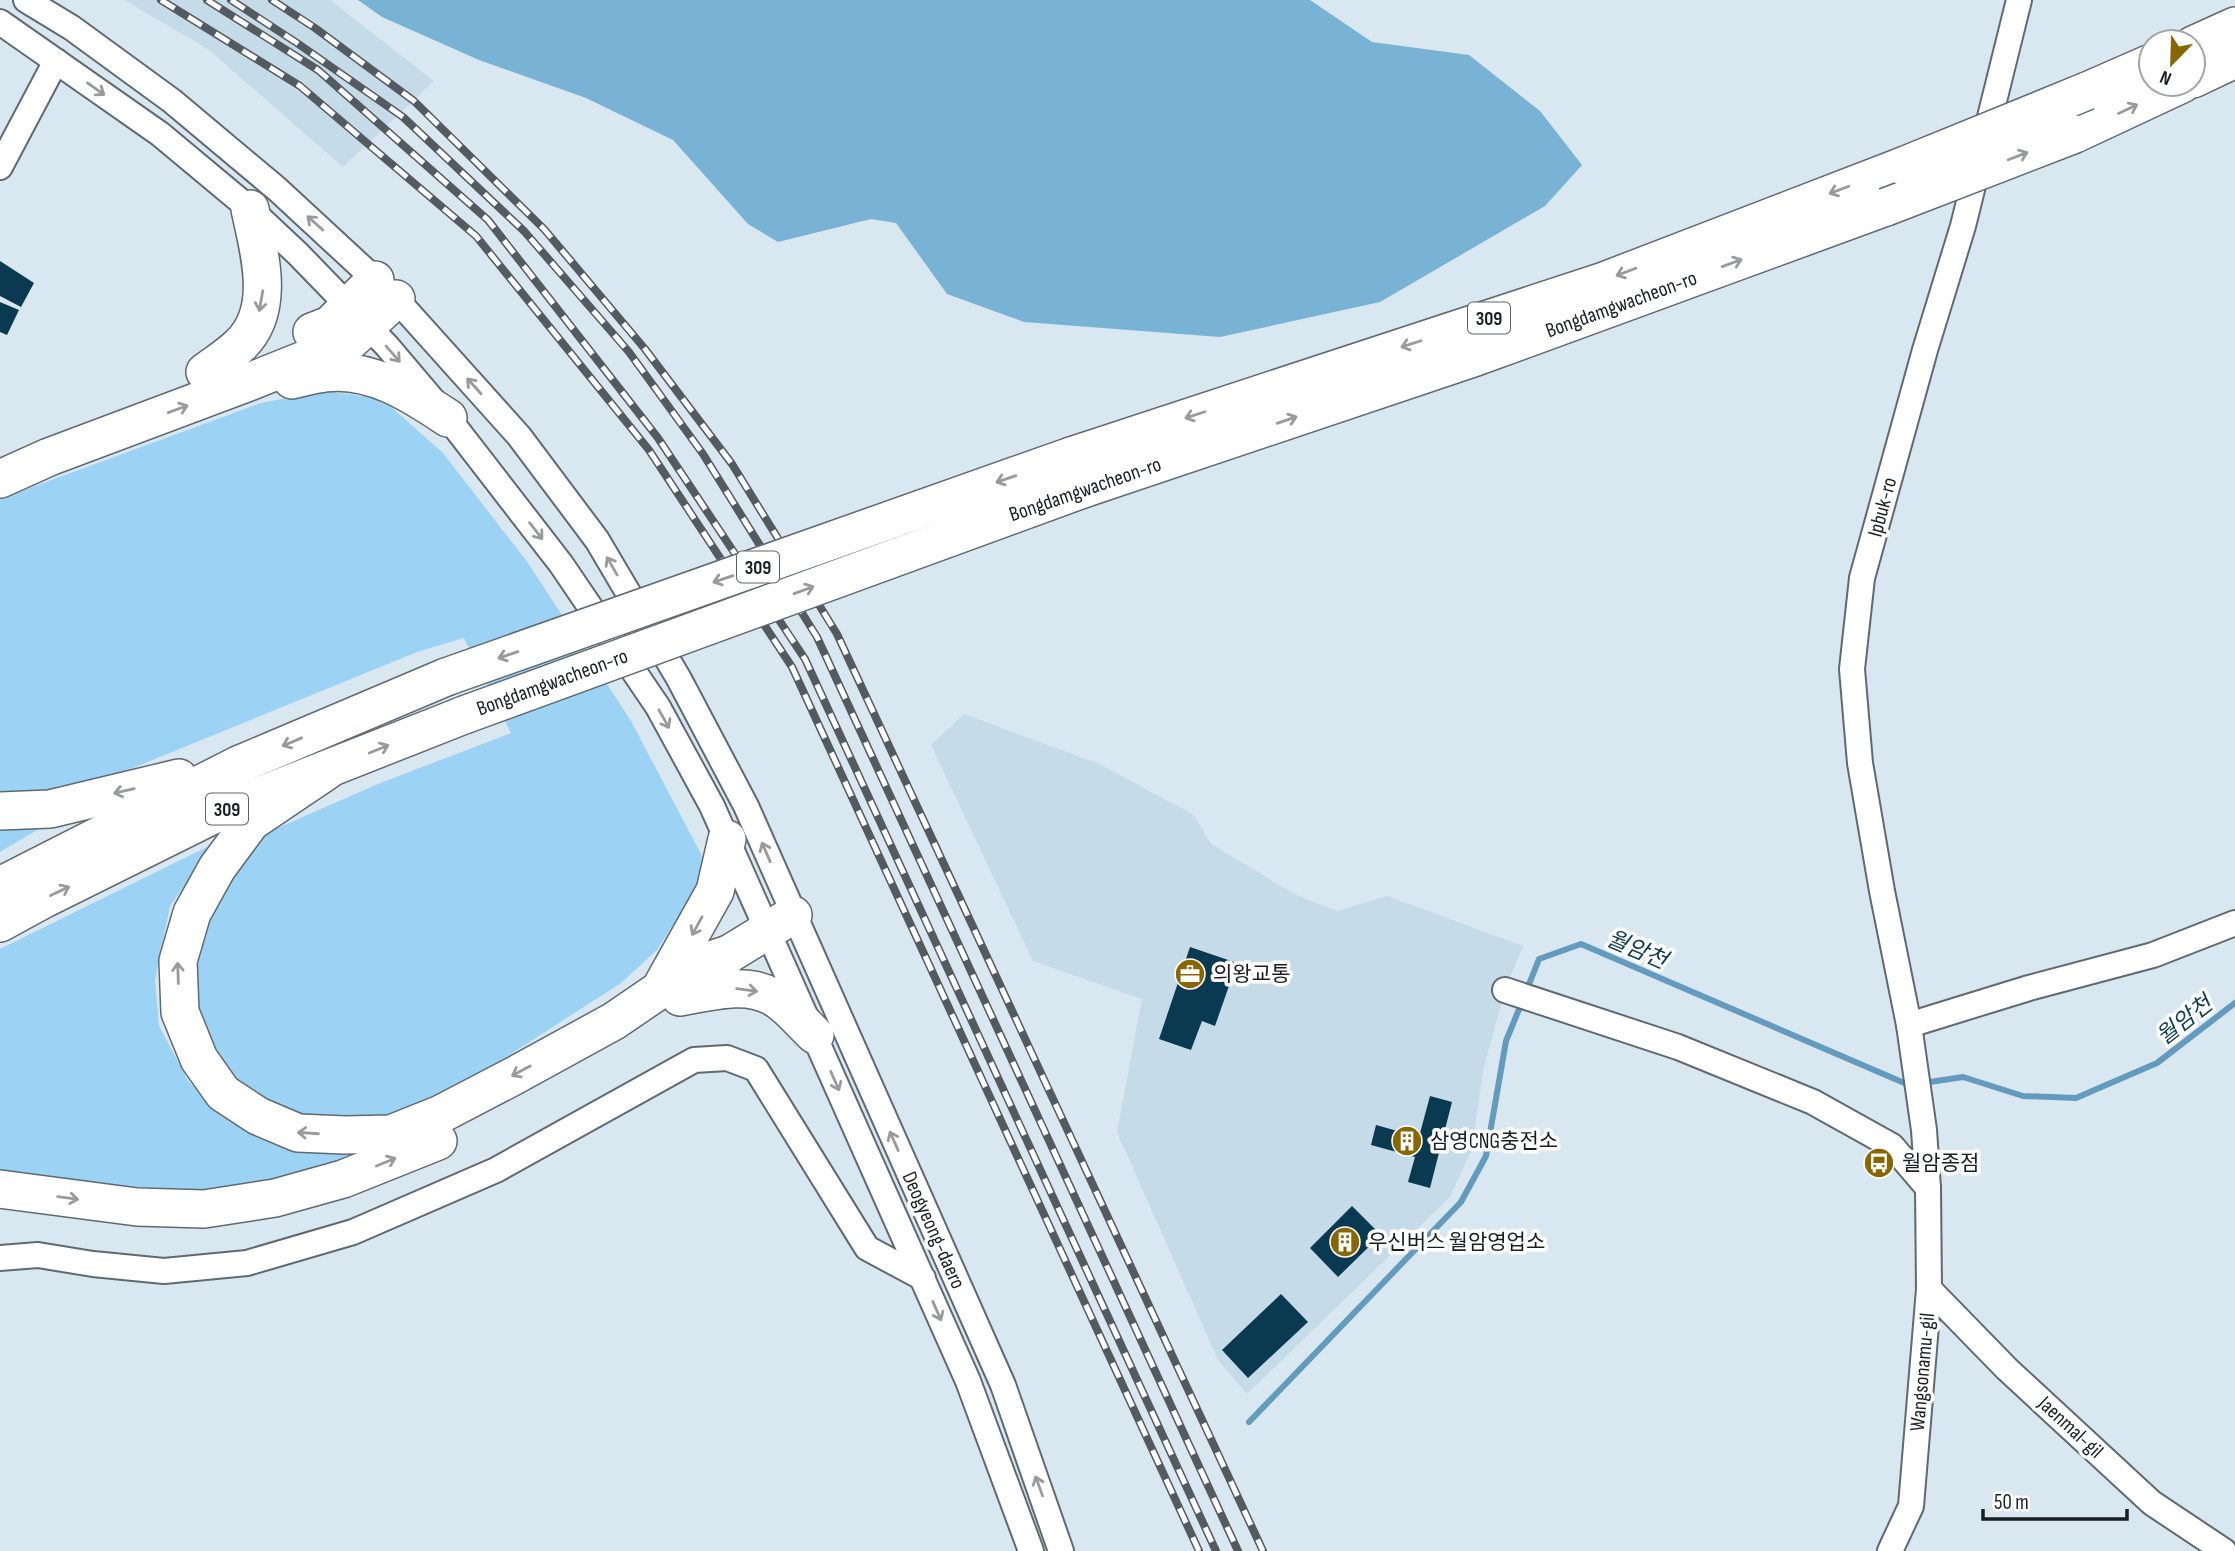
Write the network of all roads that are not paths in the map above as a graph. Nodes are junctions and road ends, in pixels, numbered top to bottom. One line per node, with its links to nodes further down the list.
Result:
1 (26, 0): 13 (street, one-way to 1)
2 (2019, 0): 31 (street, Ipbuk-ro)
3 (0, 22): 7 (street)
4 (2235, 26): 5 (highway)
5 (2207, 39)
6 (2235, 59): 9 (highway)
7 (56, 61): 11 (street); 12 (street, one-way to 12)
8 (2137, 69): 19 (highway, Bongdamgwacheon-ro / 309, one-way to 19, bridge)
9 (2207, 72)
10 (2152, 98): 19 (highway, Bongdamgwacheon-ro / 309, one-way to 10, bridge)
11 (0, 167)
12 (250, 209): 14 (street); 15 (highway, one-way to 15)
13 (386, 290): 14 (highway); 26 (street, one-way to 13)
14 (358, 316): 15 (highway); 16 (highway); 17 (street, one-way to 17)
15 (205, 372): 18 (highway)
16 (249, 382): 17 (highway); 20 (highway, one-way to 16)
17 (448, 418): 24 (street, one-way to 24)
18 (0, 453)
19 (1077, 472): 21 (highway, Bongdamgwacheon-ro / 309, one-way to 21, bridge); 22 (highway, Bongdamgwacheon-ro / 309, one-way to 19, bridge)
20 (0, 479)
21 (238, 765): 23 (highway, one-way to 23); 25 (highway, Bongdamgwacheon-ro / 309)
22 (328, 770): 27 (highway, Bongdamgwacheon-ro / 309, one-way to 22); 30 (highway, one-way to 22)
23 (0, 811)
24 (727, 839): 26 (street); 30 (highway, one-way to 30)
25 (0, 886)
26 (780, 922): 30 (highway); 32 (street, Deogyeong-daero); 40 (street, Deogyeong-daero, one-way to 26)
27 (0, 923)
28 (2235, 923): 31 (street)
29 (1505, 990): 34 (street)
30 (670, 993): 32 (highway, one-way to 32); 35 (highway, one-way to 30)
31 (1909, 1025): 33 (street, Ipbuk-ro)
32 (815, 1035): 37 (street, Deogyeong-daero, one-way to 37)
33 (1924, 1130): 34 (street, Wangsonamu-gil)
34 (1928, 1188): 38 (street, Wangsonamu-gil)
35 (0, 1189)
36 (0, 1258): 37 (street)
37 (923, 1278): 39 (street, Deogyeong-daero, one-way to 39)
38 (1929, 1289): 41 (street, Wangsonamu-gil); 42 (street, Jaenmal-gil)
39 (1031, 1551)
40 (1060, 1551)
41 (1889, 1551)
42 (2224, 1551)

